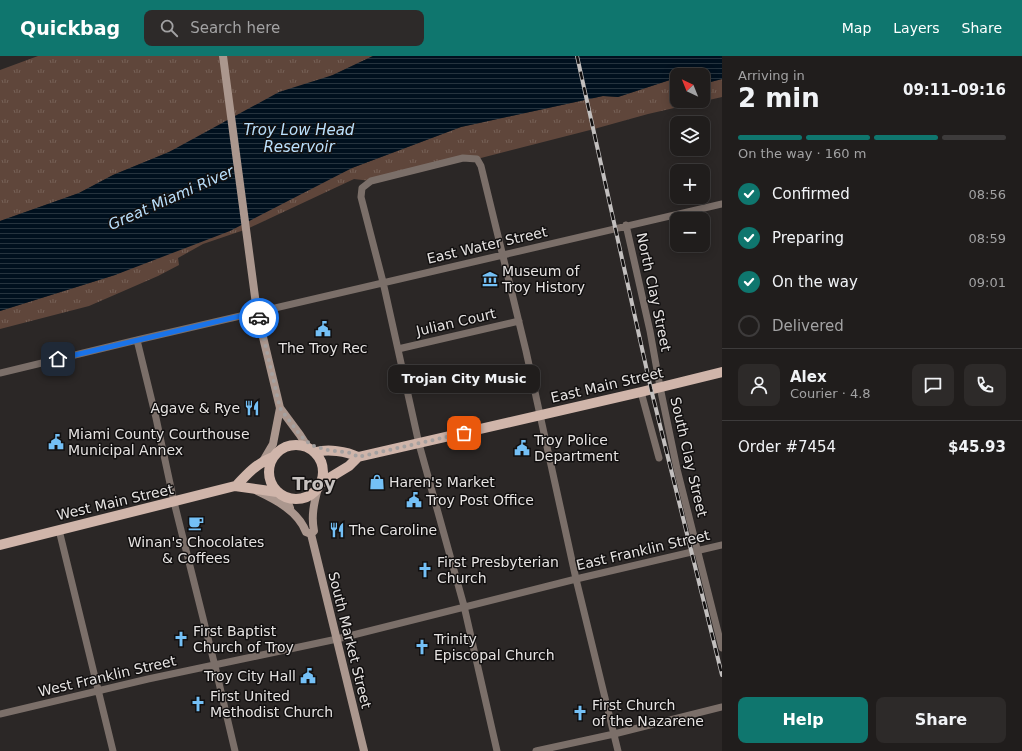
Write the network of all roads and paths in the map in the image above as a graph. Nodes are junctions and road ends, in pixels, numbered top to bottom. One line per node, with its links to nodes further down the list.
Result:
1 (223, 56): 6 (main road)
2 (722, 204): 3 (street, East Water Street)
3 (626, 225): 4 (street, East Water Street); 12 (street, North Clay Street)
4 (502, 256): 5 (street, East Water Street); 5 (street); 7 (street)
5 (383, 282): 6 (street, East Water Street); 9 (street)
6 (257, 312): 8 (street, East Water Street); 14 (main road)
7 (519, 321): 9 (street, Julian Court); 15 (street)
8 (137, 340): 11 (street, East Water Street); 29 (street)
9 (398, 349): 18 (street)
10 (722, 372): 12 (main road, East Main Street)
11 (0, 373)
12 (660, 388): 13 (main road, East Main Street); 35 (street, South Clay Street)
13 (641, 392): 15 (main road, East Main Street); 23 (street)
14 (280, 408): 16 (main road); 17 (main road)
15 (541, 415): 18 (main road, East Main Street); 36 (street)
16 (300, 435): 19 (main road); 20 (main road)
17 (273, 444): 21 (main road); 24 (main road)
18 (419, 444): 22 (main road, East Main Street); 37 (street)
19 (307, 446): 20 (main road); 21 (main road)
20 (320, 451): 22 (main road); 26 (main road)
21 (273, 456): 24 (main road); 28 (main road)
22 (358, 457): 26 (main road)
23 (659, 458)
24 (263, 461): 25 (main road)
25 (236, 486): 27 (main road); 29 (main road, West Main Street)
26 (319, 486): 28 (main road); 32 (main road)
27 (250, 488): 28 (main road); 30 (main road)
28 (278, 493): 30 (main road)
29 (174, 502): 31 (main road, West Main Street); 40 (street)
30 (292, 512): 32 (main road)
31 (59, 530): 33 (main road, West Main Street); 41 (street)
32 (310, 534): 38 (main road, South Market Street)
33 (0, 545)
34 (722, 545): 35 (street, East Franklin Street)
35 (698, 551): 36 (street, East Franklin Street); 39 (street, South Clay Street)
36 (576, 579): 37 (street, East Franklin Street); 44 (street)
37 (464, 606): 38 (street, East Franklin Street); 48 (street)
38 (337, 639): 40 (street, West Franklin Street); 47 (main road, South Market Street)
39 (722, 648)
40 (215, 666): 41 (street, West Franklin Street); 46 (street)
41 (99, 692): 43 (street, West Franklin Street); 45 (street)
42 (722, 707): 44 (street)
43 (0, 714)
44 (614, 734): 49 (street); 50 (street)
45 (113, 751)
46 (235, 751)
47 (364, 751)
48 (497, 751)
49 (536, 751)
50 (618, 751)

